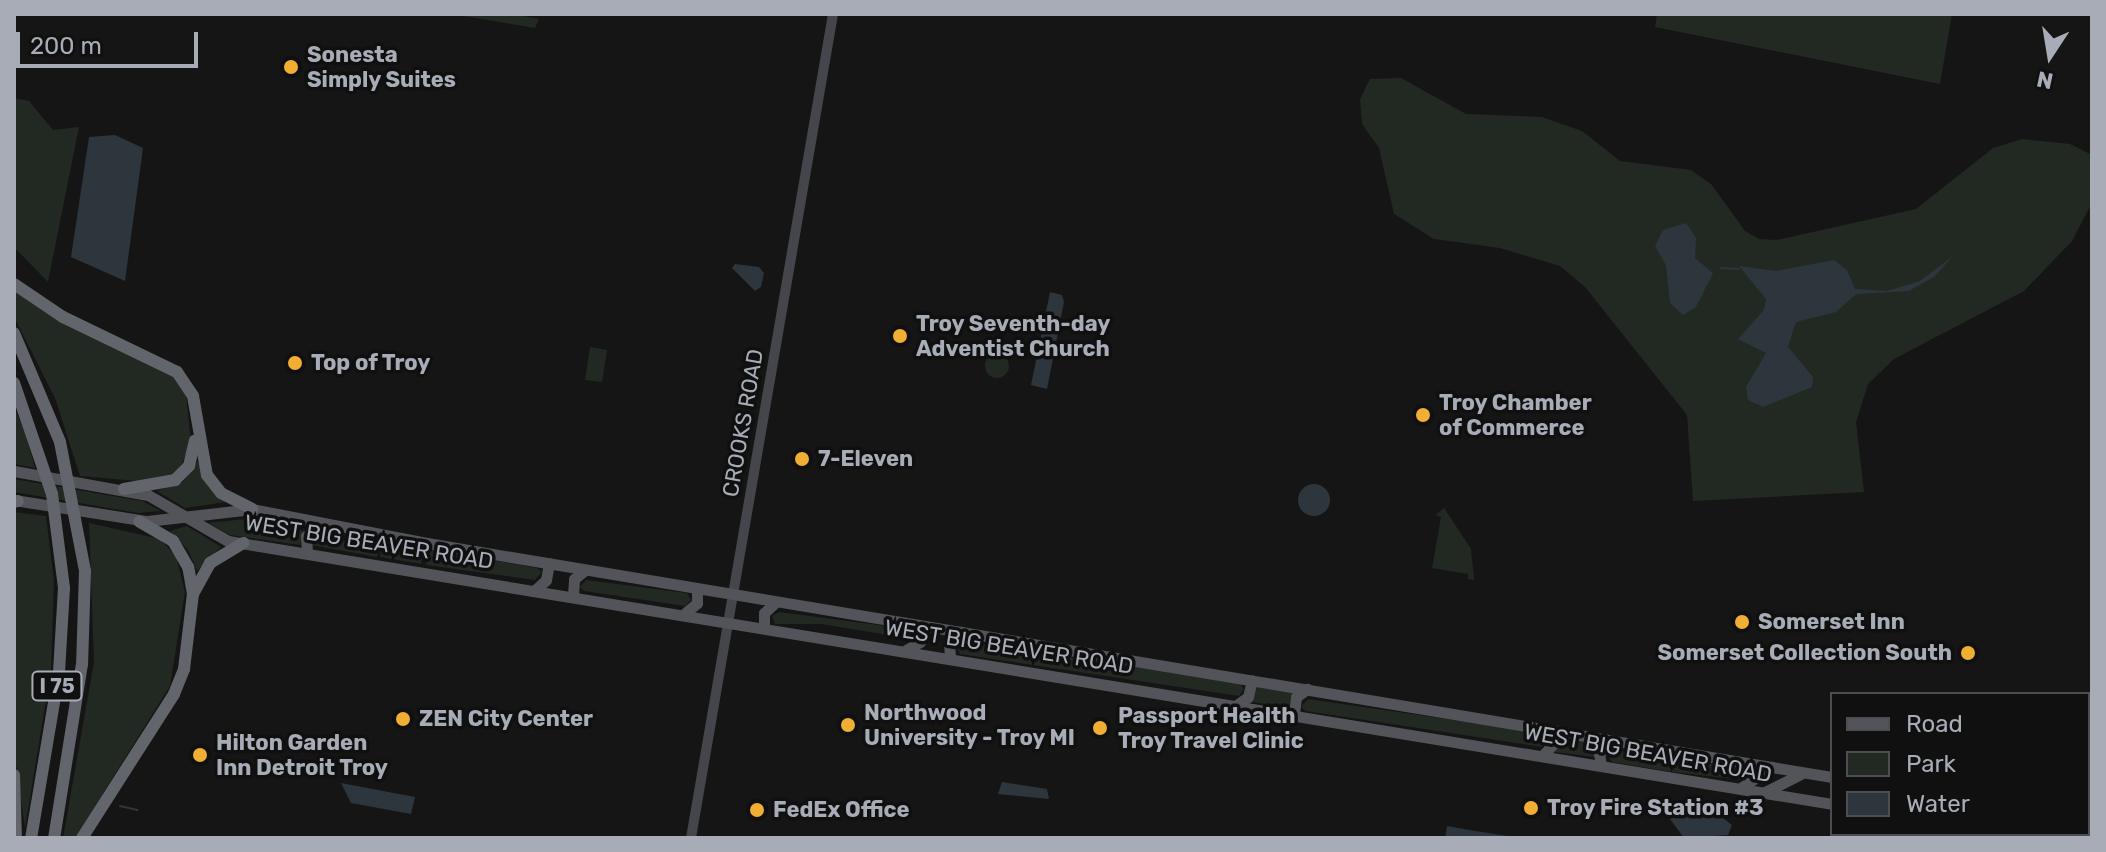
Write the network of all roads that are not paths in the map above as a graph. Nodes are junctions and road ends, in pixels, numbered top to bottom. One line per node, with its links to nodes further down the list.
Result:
1 (833, 14): 21 (main road, CROOKS ROAD)
2 (14, 284): 5 (highway)
3 (14, 333): 47 (highway, I 75)
4 (14, 383): 46 (highway, I 75)
5 (196, 414): 7 (highway); 9 (highway)
6 (14, 471): 7 (main road, WEST BIG BEAVER ROAD)
7 (124, 489): 10 (main road, WEST BIG BEAVER ROAD)
8 (15, 501): 11 (main road, WEST BIG BEAVER ROAD)
9 (252, 509): 10 (main road, WEST BIG BEAVER ROAD); 12 (main road, WEST BIG BEAVER ROAD)
10 (184, 516): 11 (main road, WEST BIG BEAVER ROAD); 13 (main road, WEST BIG BEAVER ROAD)
11 (139, 521): 19 (highway)
12 (324, 526): 14 (main road); 15 (main road, WEST BIG BEAVER ROAD)
13 (243, 543): 14 (main road, WEST BIG BEAVER ROAD); 19 (highway)
14 (307, 552): 17 (main road, WEST BIG BEAVER ROAD)
15 (549, 563): 16 (main road, WEST BIG BEAVER ROAD); 17 (main road)
16 (585, 570): 18 (main road, WEST BIG BEAVER ROAD); 20 (main road)
17 (536, 589): 20 (main road, WEST BIG BEAVER ROAD)
18 (697, 589): 21 (main road, WEST BIG BEAVER ROAD); 23 (main road)
19 (193, 594): 48 (highway)
20 (573, 595): 23 (main road, WEST BIG BEAVER ROAD)
21 (734, 595): 22 (main road, WEST BIG BEAVER ROAD); 24 (main road, CROOKS ROAD)
22 (776, 602): 25 (main road, WEST BIG BEAVER ROAD); 26 (main road)
23 (684, 614): 24 (main road, WEST BIG BEAVER ROAD)
24 (729, 622): 26 (main road, WEST BIG BEAVER ROAD); 49 (main road, CROOKS ROAD)
25 (922, 626): 27 (main road, WEST BIG BEAVER ROAD); 28 (main road)
26 (764, 627): 28 (main road, WEST BIG BEAVER ROAD)
27 (961, 632): 29 (main road); 30 (main road, WEST BIG BEAVER ROAD)
28 (905, 650): 29 (main road, WEST BIG BEAVER ROAD)
29 (950, 657): 32 (main road, WEST BIG BEAVER ROAD)
30 (1252, 680): 31 (main road, WEST BIG BEAVER ROAD); 32 (main road)
31 (1307, 689): 33 (main road); 34 (main road, WEST BIG BEAVER ROAD)
32 (1238, 704): 33 (main road, WEST BIG BEAVER ROAD)
33 (1294, 714): 36 (main road, WEST BIG BEAVER ROAD)
34 (1553, 730): 35 (main road, WEST BIG BEAVER ROAD); 36 (main road)
35 (1612, 740): 37 (main road); 38 (main road, WEST BIG BEAVER ROAD)
36 (1543, 755): 37 (main road, WEST BIG BEAVER ROAD)
37 (1601, 765): 42 (main road, WEST BIG BEAVER ROAD)
38 (1772, 767): 39 (main road, WEST BIG BEAVER ROAD); 42 (main road)
39 (1805, 773): 41 (main road, WEST BIG BEAVER ROAD); 43 (main road)
40 (14, 775): 45 (highway)
41 (1830, 777)
42 (1737, 788): 43 (main road, WEST BIG BEAVER ROAD)
43 (1763, 793): 44 (main road, WEST BIG BEAVER ROAD)
44 (1830, 804)
45 (16, 838)
46 (31, 838)
47 (54, 838)
48 (82, 838)
49 (691, 838)

